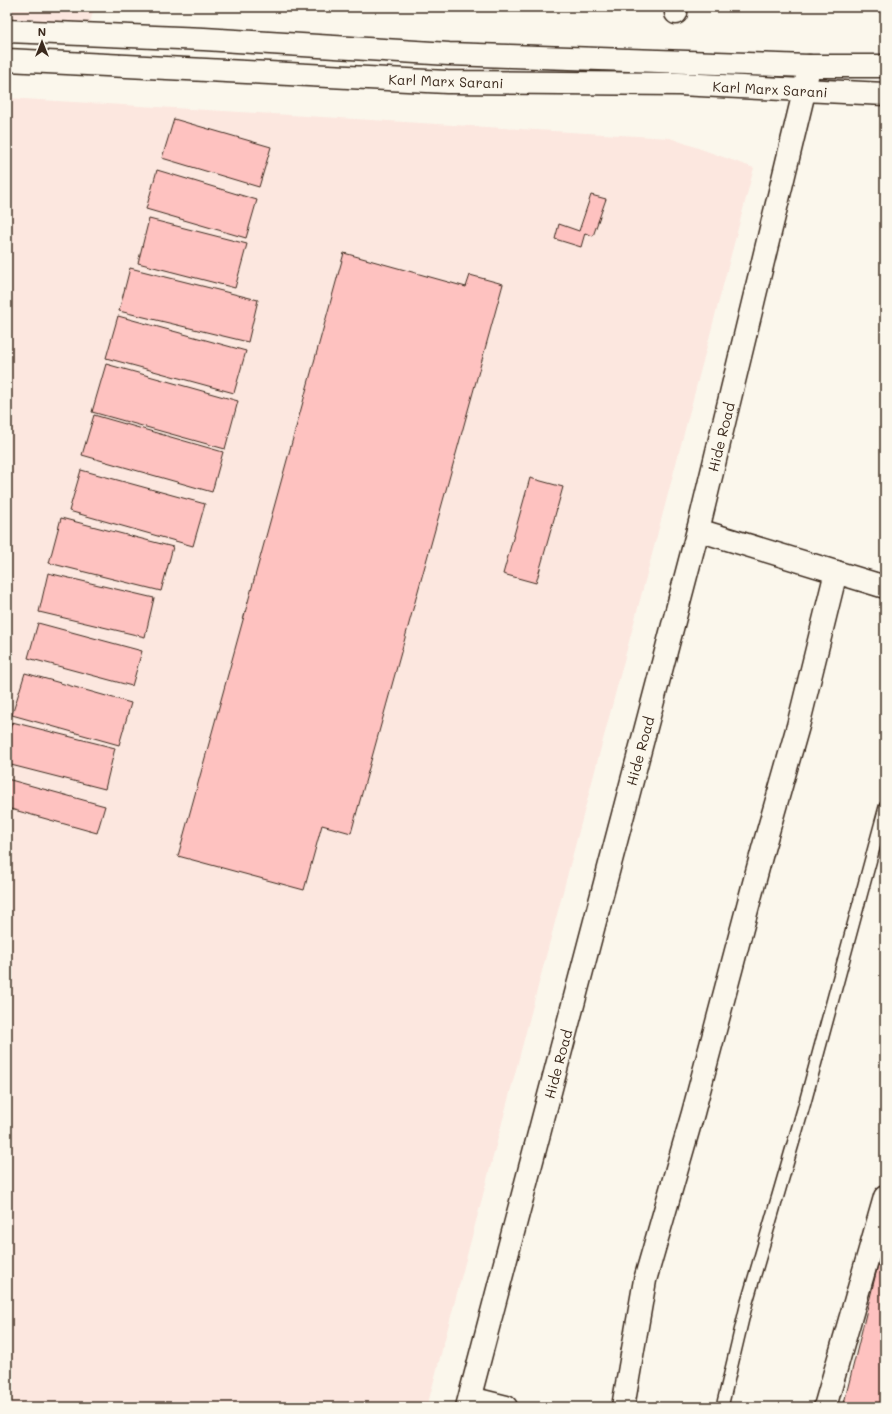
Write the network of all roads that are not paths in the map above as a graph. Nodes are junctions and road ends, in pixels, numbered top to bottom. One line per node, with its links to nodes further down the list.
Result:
1 (7, 31): 3 (street)
2 (7, 60): 6 (street, Karl Marx Sarani)
3 (678, 62): 4 (street); 6 (street)
4 (809, 66): 5 (street); 7 (street, Hide Road)
5 (885, 66)
6 (680, 84): 7 (street, Karl Marx Sarani)
7 (804, 92): 8 (street, Karl Marx Sarani); 9 (street, Hide Road)
8 (885, 94)
9 (698, 530): 10 (street); 14 (street, Hide Road)
10 (836, 572): 11 (street); 16 (street)
11 (885, 587)
12 (885, 807): 17 (lane)
13 (885, 1197): 18 (street)
14 (469, 1402): 15 (street)
15 (506, 1407)
16 (623, 1407)
17 (722, 1407)
18 (825, 1407)

